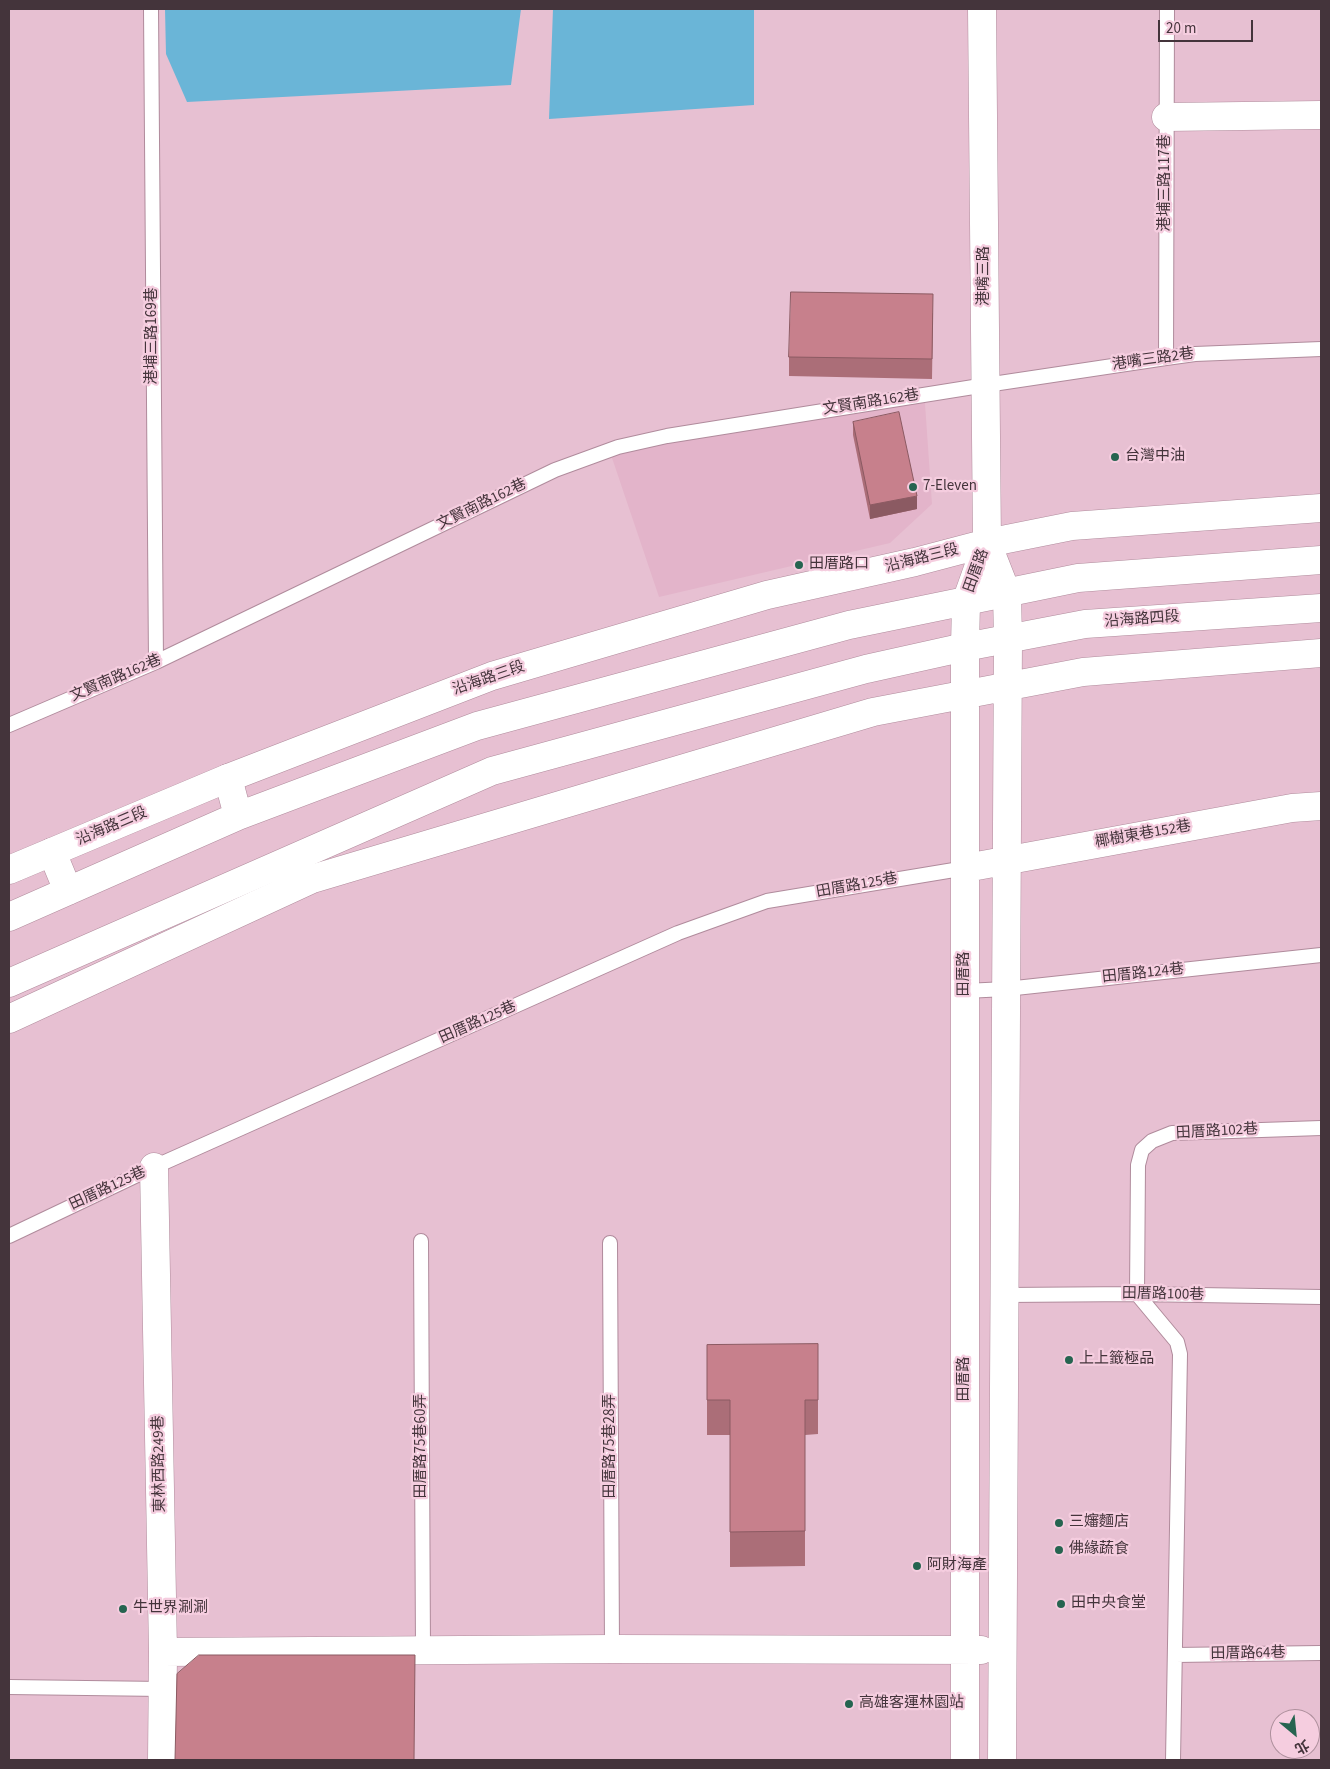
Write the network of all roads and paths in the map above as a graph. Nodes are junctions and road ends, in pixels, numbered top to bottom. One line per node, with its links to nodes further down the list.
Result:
1 (151, 9): 18 (lane, 港埔三路169巷)
2 (982, 9): 8 (street, 港嘴三路)
3 (1167, 9): 5 (lane, 港埔三路117巷)
4 (1321, 115): 5 (street)
5 (1166, 117): 7 (lane, 港埔三路117巷)
6 (1321, 349): 7 (lane, 港嘴三路2巷)
7 (1166, 358): 8 (lane, 港嘴三路2巷)
8 (986, 385): 10 (street, 港嘴三路); 18 (lane, 文賢南路162巷)
9 (1321, 508): 10 (street)
10 (987, 543): 12 (street, 田厝路); 13 (street, 田厝路); 22 (street, 沿海路三段)
11 (1321, 560): 12 (street)
12 (1007, 594): 13 (street); 15 (street, 田厝路)
13 (966, 602): 16 (street, 田厝路); 24 (street)
14 (1321, 608): 15 (street, 沿海路四段)
15 (1008, 639): 16 (street, 沿海路四段); 19 (street, 田厝路)
16 (965, 647): 20 (street, 田厝路); 32 (street)
17 (1321, 653): 19 (street)
18 (156, 662): 21 (lane, 文賢南路162巷)
19 (1008, 685): 20 (street); 26 (street, 田厝路)
20 (965, 695): 27 (street, 田厝路); 35 (street)
21 (9, 725)
22 (228, 778): 24 (street); 25 (street, 沿海路三段)
23 (1321, 806): 26 (street, 椰樹東巷152巷)
24 (238, 816): 29 (street)
25 (52, 852): 28 (street, 沿海路三段); 29 (street)
26 (1007, 860): 27 (street, 椰樹東巷152巷); 33 (street, 田厝路)
27 (966, 868): 34 (street, 田厝路); 37 (lane, 田厝路125巷)
28 (9, 870)
29 (68, 891): 30 (street)
30 (9, 917)
31 (1321, 955): 33 (lane, 田厝路124巷)
32 (9, 983)
33 (1006, 989): 34 (lane, 田厝路124巷); 42 (street, 田厝路)
34 (966, 991): 46 (street, 田厝路)
35 (9, 1019)
36 (1321, 1128): 41 (lane, 田厝路102巷)
37 (154, 1167): 38 (lane, 田厝路125巷); 48 (street, 東林西路249巷)
38 (9, 1236)
39 (421, 1241): 45 (lane, 田厝路75巷60弄)
40 (610, 1243): 44 (lane, 田厝路75巷28弄)
41 (1137, 1294): 42 (lane, 田厝路100巷); 43 (lane, 田厝路100巷); 50 (lane)
42 (1005, 1295): 47 (street, 田厝路)
43 (1321, 1297)
44 (612, 1649): 45 (street); 46 (street)
45 (423, 1650): 48 (street)
46 (964, 1650): 47 (street); 54 (street, 田厝路)
47 (1003, 1650): 55 (street, 田厝路)
48 (163, 1652): 52 (street, 東林西路249巷)
49 (1321, 1653): 50 (lane, 田厝路64巷)
50 (1174, 1655): 56 (lane)
51 (9, 1687): 52 (lane)
52 (163, 1689): 53 (street, 東林西路249巷)
53 (162, 1760)
54 (965, 1760)
55 (1002, 1760)
56 (1172, 1760)

